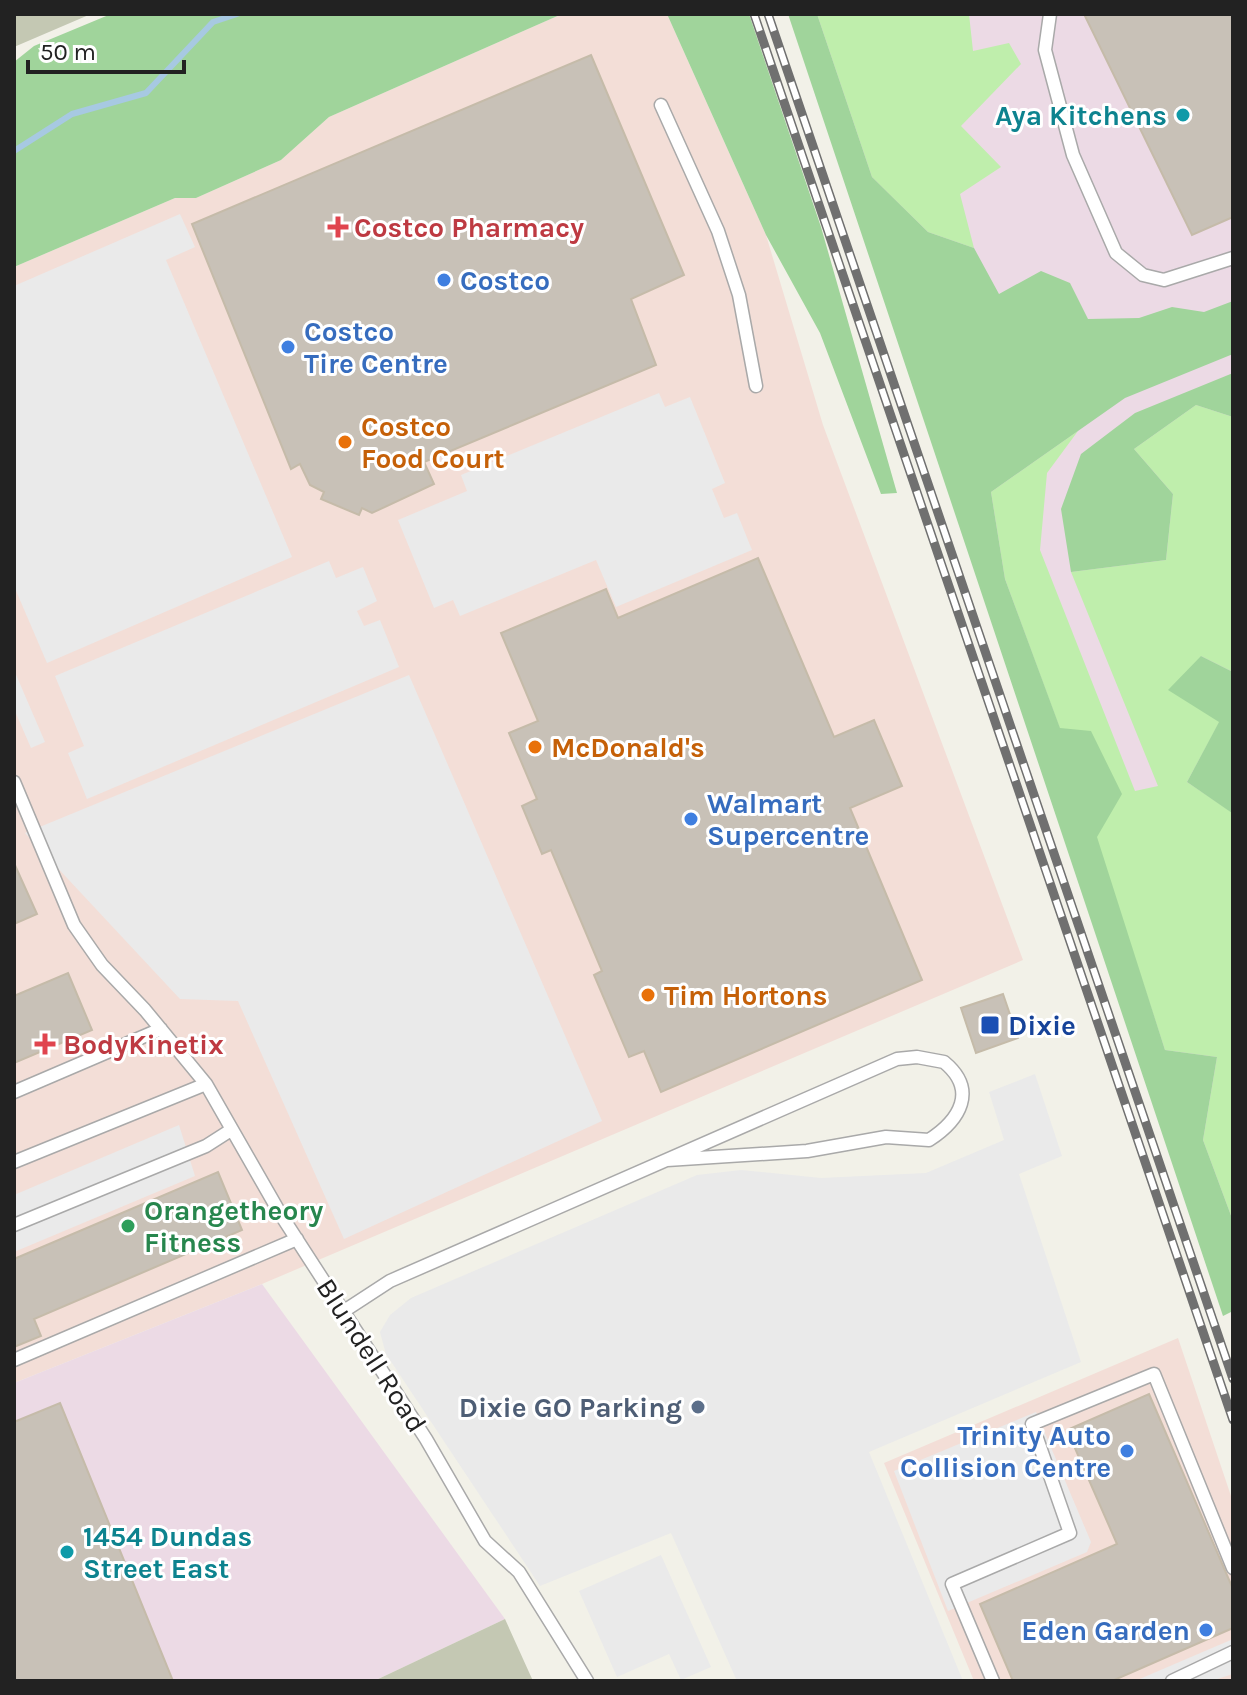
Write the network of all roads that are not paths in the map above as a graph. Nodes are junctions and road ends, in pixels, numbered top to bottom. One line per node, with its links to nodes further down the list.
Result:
1 (1050, 14): 3 (lane)
2 (661, 105): 4 (lane)
3 (1233, 258)
4 (756, 386)
5 (14, 782): 6 (lane, Blundell Road)
6 (161, 1029): 7 (lane, Blundell Road); 8 (lane)
7 (206, 1084): 9 (lane, Blundell Road); 11 (lane)
8 (14, 1092)
9 (231, 1130): 12 (lane); 13 (lane, Blundell Road)
10 (667, 1160): 10 (lane); 14 (lane)
11 (14, 1162)
12 (14, 1225)
13 (297, 1239): 14 (lane, Blundell Road); 15 (lane)
14 (344, 1311): 18 (lane, Blundell Road)
15 (14, 1360)
16 (1233, 1568): 19 (lane)
17 (1233, 1652): 20 (lane)
18 (587, 1681)
19 (993, 1681)
20 (1172, 1681)

